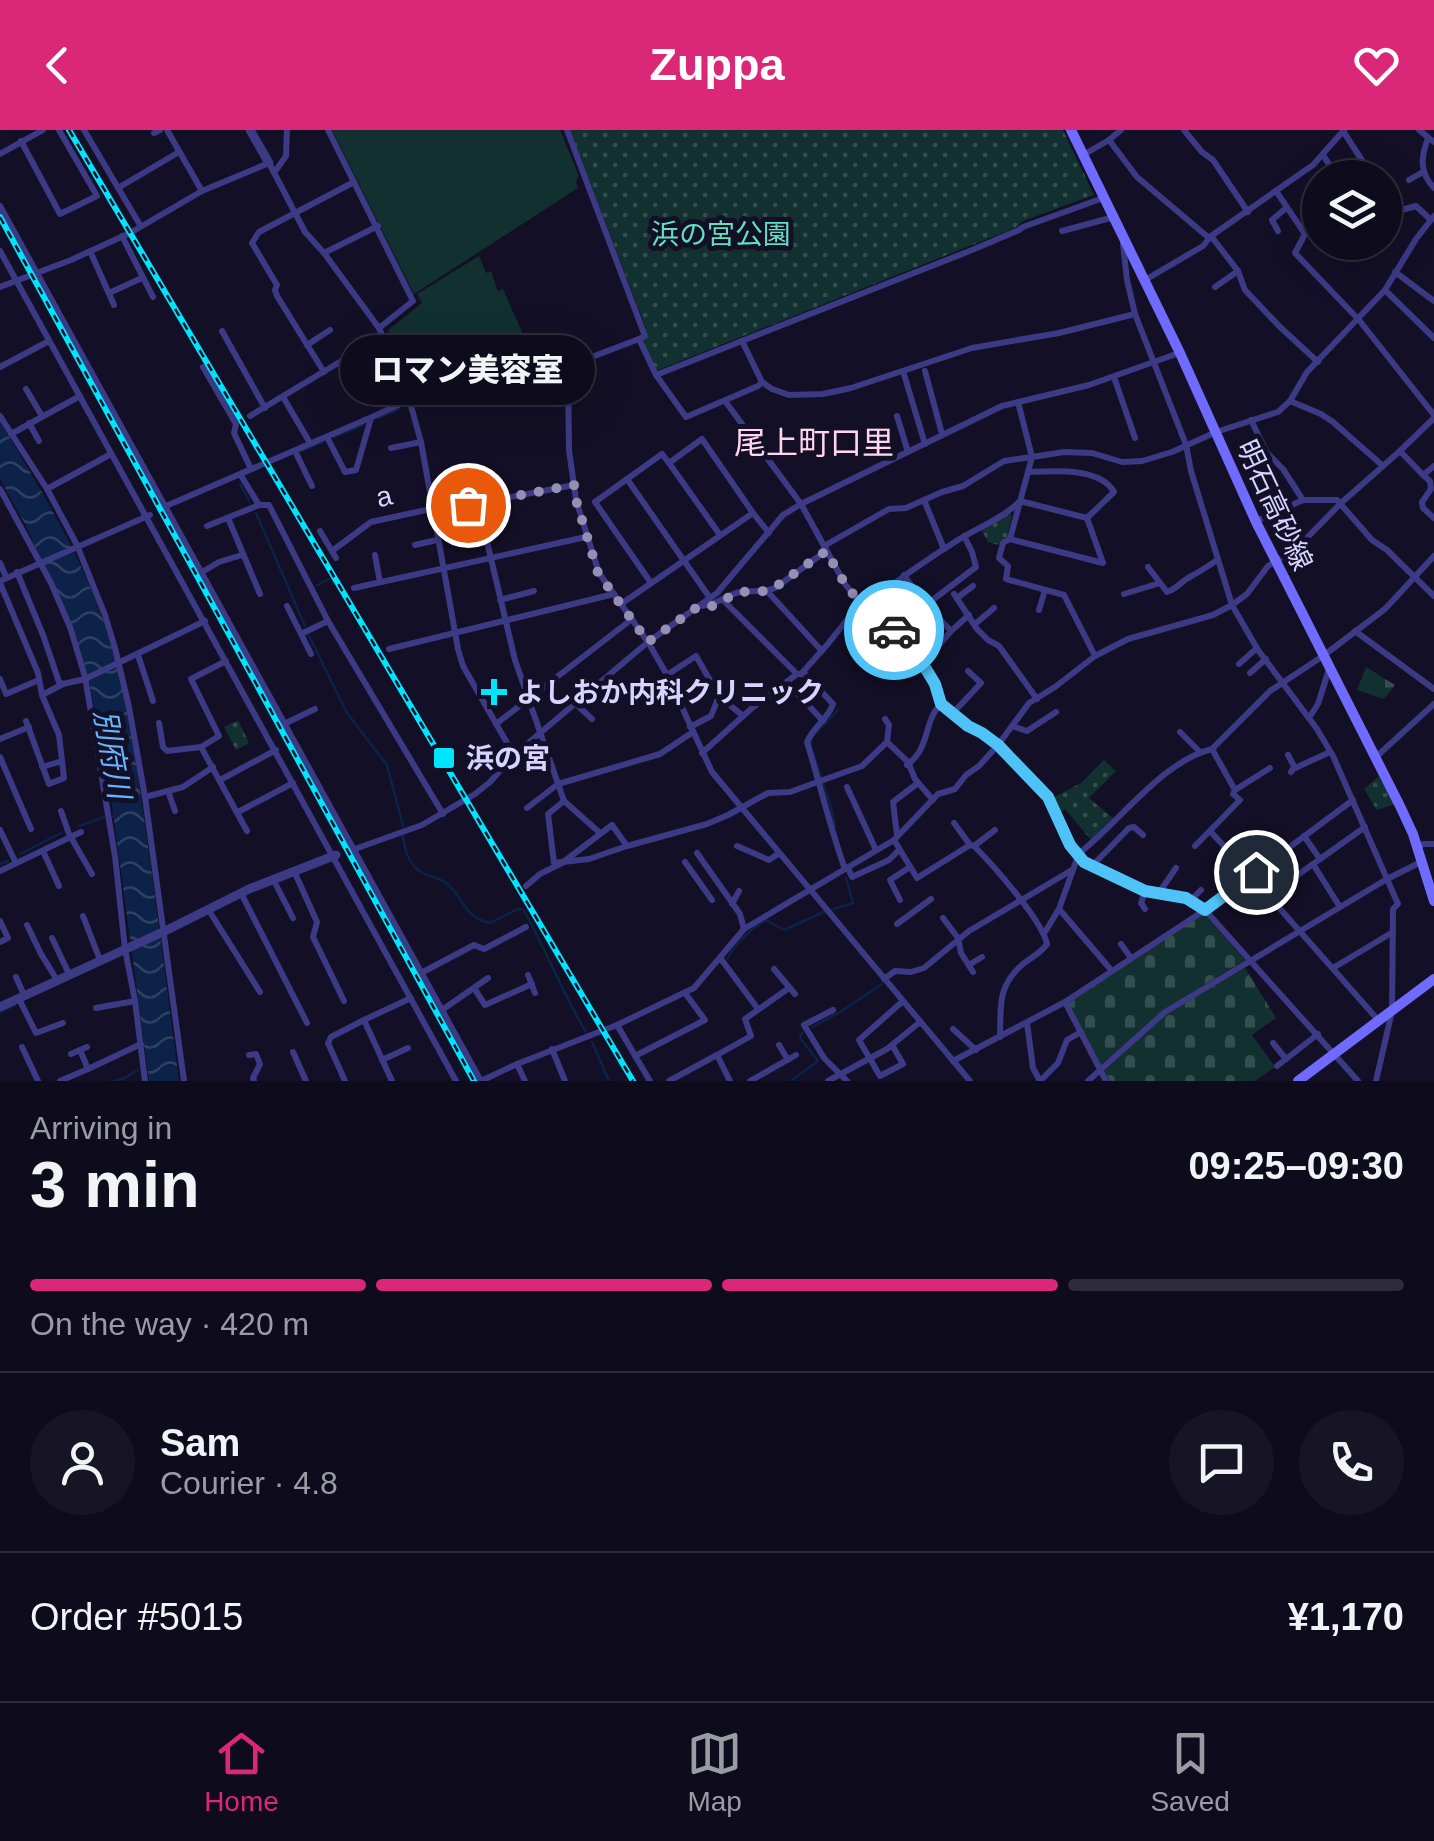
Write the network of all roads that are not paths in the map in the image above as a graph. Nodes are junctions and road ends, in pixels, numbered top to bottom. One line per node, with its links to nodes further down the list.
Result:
1 (42, 130): 16 (street)
2 (59, 130): 16 (street)
3 (250, 130): 23 (street)
4 (286, 130): 23 (street)
5 (328, 130): 26 (street)
6 (567, 130): 70 (street)
7 (1071, 130): 19 (main road, 明石高砂線)
8 (1120, 130): 14 (street)
9 (1184, 130): 36 (street)
10 (1420, 130): 15 (street)
11 (88, 131): 27 (street)
12 (160, 131): 17 (street)
13 (1343, 131): 20 (street); 22 (street)
14 (1109, 140): 19 (street); 46 (street)
15 (1431, 140): 24 (street)
16 (21, 141): 18 (street)
17 (180, 152): 27 (street); 29 (street)
18 (0, 154)
19 (1084, 155): 31 (main road, 明石高砂線)
20 (1323, 155): 21 (street); 30 (street)
21 (1326, 160)
22 (1361, 160)
23 (272, 168): 29 (street); 35 (street)
24 (1423, 172): 25 (street); 28 (street)
25 (1408, 180)
26 (354, 182): 35 (street); 40 (street)
27 (118, 188): 39 (street)
28 (1434, 188)
29 (202, 191): 39 (street)
30 (1276, 191): 33 (street); 36 (street)
31 (1105, 197): 37 (main road, 明石高砂線); 72 (street)
32 (0, 206): 53 (street)
33 (1286, 208): 41 (street); 44 (street)
34 (1402, 210): 38 (street)
35 (294, 212): 50 (street); 73 (street)
36 (1248, 212): 46 (street)
37 (1114, 217): 42 (street); 43 (main road, 明石高砂線)
38 (1432, 218): 52 (street)
39 (140, 225): 45 (street)
40 (378, 226): 50 (street); 68 (street)
41 (1302, 230)
42 (1062, 231)
43 (1122, 232): 56 (main road, 明石高砂線); 64 (street)
44 (1278, 232)
45 (122, 236): 49 (street); 54 (street)
46 (1210, 237): 51 (street); 56 (street)
47 (1302, 240): 65 (street)
48 (0, 251): 55 (street)
49 (90, 251): 53 (street); 60 (street)
50 (324, 253): 68 (street)
51 (1238, 271): 58 (street); 75 (street)
52 (1395, 272): 59 (street); 62 (street)
53 (37, 273): 55 (street); 135 (street)
54 (142, 278): 60 (street); 61 (street)
55 (16, 280): 57 (street); 71 (street)
56 (1146, 280): 74 (main road, 明石高砂線)
57 (0, 287)
58 (1215, 287)
59 (1385, 290): 65 (street); 69 (street)
60 (108, 293): 63 (street)
61 (153, 298)
62 (1434, 301)
63 (114, 305)
64 (1135, 314): 76 (street); 80 (street)
65 (1358, 320): 75 (street); 98 (street)
66 (330, 330): 73 (street)
67 (222, 332): 93 (street)
68 (381, 332): 82 (street); 89 (street)
69 (1434, 338)
70 (639, 339): 77 (street); 83 (street)
71 (50, 341): 78 (street); 87 (street)
72 (742, 341): 83 (street); 85 (street)
73 (307, 345): 82 (street)
74 (1180, 352): 76 (street); 102 (main road, 明石高砂線)
75 (1318, 362): 91 (street)
76 (1153, 364): 84 (street); 111 (street)
77 (568, 366): 89 (street); 126 (street)
78 (0, 367)
79 (204, 367): 121 (street)
80 (903, 371): 85 (street); 110 (street)
81 (925, 371): 104 (street)
82 (324, 372): 88 (street)
83 (656, 376): 90 (street)
84 (1114, 376): 92 (street); 106 (street)
85 (762, 382): 90 (street)
86 (26, 389): 95 (street)
87 (80, 396): 95 (street); 116 (street)
88 (284, 397): 93 (street); 109 (street)
89 (408, 400): 99 (street); 108 (street)
90 (724, 400): 134 (street)
91 (1290, 401): 100 (street); 119 (street)
92 (1018, 402): 104 (street); 117 (street)
93 (266, 408): 96 (street)
94 (0, 416): 103 (street)
95 (42, 416): 101 (street)
96 (250, 416)
97 (897, 416): 115 (street)
98 (1434, 416): 114 (street)
99 (372, 417): 105 (street); 105 (street)
100 (1251, 420): 102 (street); 131 (street)
101 (29, 423): 103 (street); 107 (street)
102 (1216, 432): 111 (street); 143 (main road, 明石高砂線)
103 (10, 434): 129 (street)
104 (942, 434): 110 (street)
105 (326, 437): 109 (street)
106 (1135, 438)
107 (39, 441)
108 (422, 442): 112 (street); 137 (street)
109 (310, 444): 113 (street)
110 (925, 444): 115 (street)
111 (1186, 445): 117 (street); 161 (street)
112 (392, 448)
113 (295, 450): 121 (street); 127 (street)
114 (1400, 451): 119 (street); 124 (street)
115 (908, 452): 134 (street)
116 (111, 454): 129 (street); 139 (street)
117 (1032, 457): 122 (street); 130 (street)
118 (668, 463): 125 (street); 138 (street); 148 (street)
119 (1383, 466): 133 (street)
120 (1434, 466): 124 (street)
121 (251, 469): 123 (street)
122 (1029, 472): 132 (street); 141 (street)
123 (240, 474): 135 (street); 136 (street)
124 (1423, 474): 142 (street)
125 (627, 479): 162 (street); 173 (street)
126 (574, 485): 137 (street, a); 150 (street)
127 (312, 486)
128 (0, 489): 163 (street)
129 (46, 490): 153 (street)
130 (924, 500): 155 (street); 156 (street)
131 (1303, 500): 133 (street); 143 (street)
132 (1020, 502): 141 (street); 149 (street); 151 (street)
133 (1341, 503): 164 (street); 171 (street)
134 (801, 504): 147 (street); 155 (street)
135 (166, 506): 168 (street)
136 (256, 507): 140 (street); 198 (street)
137 (432, 512): 146 (street, a); 152 (street)
138 (753, 514): 147 (street); 148 (street)
139 (148, 516): 153 (street); 197 (street)
140 (228, 518): 144 (street); 157 (street)
141 (1087, 518): 151 (street)
142 (1434, 518)
143 (1256, 521): 164 (main road, 明石高砂線)
144 (208, 526)
145 (484, 529): 160 (street)
146 (320, 532)
147 (769, 532): 184 (street)
148 (720, 535): 162 (street)
149 (964, 536): 156 (street); 189 (street)
150 (586, 537): 160 (street); 181 (street)
151 (1010, 538): 177 (street)
152 (437, 540): 154 (street); 165 (street)
153 (77, 545): 163 (street); 215 (street)
154 (416, 545)
155 (825, 548): 179 (street); 188 (street)
156 (944, 549): 170 (street)
157 (242, 554): 168 (street); 180 (street)
158 (376, 555): 172 (street)
159 (1434, 556): 171 (street)
160 (490, 559): 165 (street); 185 (street)
161 (1218, 559): 174 (street); 192 (street)
162 (683, 560): 173 (street); 184 (street)
163 (38, 562): 167 (street); 224 (street)
164 (1276, 562): 192 (street); 212 (main road, 明石高砂線)
165 (442, 568): 172 (street); 203 (street)
166 (1148, 568): 174 (street)
167 (17, 572): 169 (street); 228 (street)
168 (202, 572): 247 (street)
169 (2, 574): 225 (street)
170 (904, 575): 188 (street); 189 (street)
171 (1415, 577): 183 (street); 202 (street)
172 (380, 582): 176 (street)
173 (651, 583): 187 (street)
174 (1160, 583): 182 (street)
175 (973, 586): 195 (street)
176 (354, 588)
177 (1044, 590): 194 (street); 211 (street)
178 (534, 591): 185 (street)
179 (767, 591): 186 (street); 208 (street)
180 (260, 594)
181 (614, 594): 187 (street); 199 (street)
182 (1124, 594)
183 (1434, 596)
184 (710, 598): 191 (street)
185 (500, 600): 199 (street)
186 (723, 600): 191 (street); 221 (street)
187 (622, 604): 196 (street)
188 (863, 604): 208 (street); 216 (street)
189 (926, 605): 201 (street)
190 (287, 606): 204 (street)
191 (699, 606): 205 (street)
192 (1232, 606): 206 (street); 211 (street)
193 (994, 608): 200 (street)
194 (1038, 610)
195 (969, 615): 200 (street); 201 (street)
196 (632, 620): 205 (street); 234 (street)
197 (204, 621): 209 (street); 214 (street)
198 (328, 621): 204 (street); 291 (street)
199 (505, 622): 203 (street); 234 (street)
200 (975, 624): 235 (street)
201 (951, 631): 216 (street)
202 (1355, 632): 212 (street); 229 (street)
203 (454, 633): 207 (street); 249 (street)
204 (301, 634): 210 (street)
205 (648, 642): 222 (street); 236 (street)
206 (1257, 647): 213 (street); 217 (street)
207 (388, 649)
208 (822, 651): 221 (street)
209 (138, 654): 215 (street); 231 (street)
210 (311, 654)
211 (1095, 656): 235 (street)
212 (1323, 656): 218 (main road, 明石高砂線); 227 (street)
213 (1266, 659): 220 (street); 227 (street)
214 (226, 661): 259 (street); 261 (street)
215 (119, 663): 224 (street); 282 (street)
216 (922, 664): 237 (street)
217 (1239, 664)
218 (1330, 668): 243 (street); 268 (main road, 明石高砂線)
219 (968, 671): 241 (street)
220 (1250, 673)
221 (799, 674): 226 (street); 246 (street)
222 (667, 675): 233 (street); 251 (street)
223 (0, 679): 230 (street)
224 (86, 679): 228 (street); 376 (street)
225 (39, 680): 230 (street); 232 (street)
226 (787, 682): 242 (street); 246 (street)
227 (1283, 682): 243 (street); 260 (street)
228 (62, 684): 232 (street)
229 (1434, 689)
230 (3, 695)
231 (154, 695)
232 (42, 696): 257 (street)
233 (719, 696): 242 (street); 251 (street)
234 (528, 698): 249 (street); 253 (street)
235 (1037, 699): 250 (street)
236 (576, 704): 244 (street); 253 (street)
237 (941, 704): 241 (street); 270 (street)
238 (1434, 704): 268 (street)
239 (315, 710): 247 (street)
240 (1056, 712): 250 (street)
241 (952, 714): 258 (street)
242 (742, 716): 264 (street)
243 (1309, 718): 263 (street)
244 (592, 719)
245 (885, 720): 255 (street)
246 (822, 721): 275 (street)
247 (286, 723): 314 (street)
248 (159, 724): 259 (street)
249 (496, 724): 265 (street)
250 (1012, 726): 258 (street)
251 (692, 730): 264 (street); 278 (street)
252 (1180, 732): 262 (street)
253 (541, 734): 265 (street); 278 (street)
254 (0, 739): 271 (street)
255 (887, 742): 270 (street); 275 (street)
256 (74, 743): 257 (street)
257 (60, 744): 269 (street)
258 (998, 745): 283 (street); 320 (street)
259 (200, 747): 272 (street)
260 (1212, 749): 262 (street); 280 (street)
261 (276, 750): 274 (street); 277 (street)
262 (1200, 752): 320 (street)
263 (1330, 752): 266 (street); 284 (street)
264 (702, 753): 287 (street)
265 (514, 755): 291 (street)
266 (1288, 755)
267 (0, 756): 295 (street)
268 (1375, 758): 312 (main road, 明石高砂線)
269 (62, 761): 271 (street); 271 (street)
270 (907, 765): 276 (street)
271 (42, 767)
272 (213, 767): 274 (street); 281 (street)
273 (1270, 768): 280 (street)
274 (220, 780): 290 (street)
275 (822, 780): 287 (street); 330 (street)
276 (918, 782): 283 (street); 306 (street)
277 (293, 783): 290 (street); 319 (street)
278 (558, 784): 285 (street); 286 (street)
279 (847, 788): 315 (street)
280 (1235, 790): 300 (street)
281 (168, 791): 282 (street); 289 (street)
282 (145, 797): 368 (street)
283 (933, 800): 306 (street)
284 (1353, 800): 294 (street); 305 (street)
285 (564, 801): 303 (street); 325 (street)
286 (527, 808)
287 (740, 808): 292 (street); 318 (street)
288 (60, 810): 302 (street)
289 (175, 811)
290 (238, 812): 297 (street)
291 (443, 814): 314 (street)
292 (716, 820): 298 (street); 308 (street)
293 (954, 823): 310 (street)
294 (1365, 827): 322 (street); 337 (street)
295 (31, 828)
296 (0, 830): 324 (street)
297 (247, 830)
298 (720, 830)
299 (995, 830): 310 (street)
300 (1210, 830): 311 (street); 336 (street)
301 (81, 832): 302 (street)
302 (69, 833): 313 (street); 334 (street)
303 (600, 833): 308 (street); 325 (street)
304 (1144, 835): 327 (street)
305 (1304, 836): 322 (street); 336 (street)
306 (896, 838): 315 (street); 316 (street)
307 (1434, 844): 312 (street)
308 (627, 846): 325 (street)
309 (737, 846): 318 (street)
310 (972, 846): 328 (street); 350 (street)
311 (1196, 846)
312 (1416, 847): 323 (main road, 明石高砂線)
313 (43, 850): 324 (street); 339 (street)
314 (353, 850): 385 (street)
315 (876, 850): 330 (street)
316 (900, 850): 328 (street); 330 (street)
317 (697, 854): 326 (street)
318 (778, 854): 344 (street)
319 (334, 856): 333 (street); 397 (street)
320 (1077, 856): 327 (street); 332 (street)
321 (684, 862): 335 (street)
322 (1316, 862): 347 (street); 354 (street)
323 (1422, 862): 337 (street); 352 (main road, 明石高砂線)
324 (16, 863): 331 (street)
325 (562, 863): 340 (street)
326 (706, 866): 335 (street); 353 (street)
327 (1091, 866): 343 (street)
328 (910, 867): 356 (street)
329 (1176, 868): 346 (street)
330 (847, 869): 344 (street)
331 (0, 870)
332 (1072, 870): 350 (street); 358 (street)
333 (294, 871): 338 (street); 400 (street)
334 (92, 874)
335 (694, 875): 349 (street)
336 (1251, 875): 347 (street); 359 (street)
337 (1387, 878): 354 (street); 371 (street)
338 (272, 879): 345 (street); 361 (street)
339 (59, 886)
340 (526, 886)
341 (1201, 890): 351 (street)
342 (738, 891): 353 (street)
343 (1145, 891): 346 (street); 357 (street)
344 (811, 892): 367 (street); 391 (street)
345 (240, 893): 355 (street); 410 (street)
346 (1158, 894): 351 (street)
347 (1268, 896): 369 (street)
348 (931, 899): 356 (street)
349 (712, 900)
350 (1020, 901): 370 (street); 373 (street)
351 (1190, 901): 359 (street)
352 (1434, 901)
353 (732, 904): 367 (street)
354 (1340, 907): 369 (street)
355 (208, 908): 368 (street); 393 (street)
356 (904, 908): 364 (street)
357 (1130, 908)
358 (1060, 910): 370 (street); 384 (street)
359 (1205, 910): 378 (street); 381 (street)
360 (84, 916): 380 (street)
361 (293, 918)
362 (943, 918): 373 (street)
363 (0, 920): 374 (street)
364 (897, 924)
365 (27, 925): 390 (street)
366 (526, 927): 385 (street)
367 (744, 930): 379 (street)
368 (164, 931): 376 (street); 447 (street)
369 (1300, 931): 381 (street); 382 (street)
370 (1045, 932): 418 (street)
371 (1393, 932): 382 (street); 407 (street)
372 (52, 938): 386 (street)
373 (958, 938): 377 (street); 391 (street)
374 (0, 942)
375 (1121, 944): 378 (street)
376 (125, 949): 380 (street); 398 (street)
377 (982, 957)
378 (1131, 958): 384 (street)
379 (721, 959): 394 (street); 405 (street)
380 (100, 960): 386 (street)
381 (1252, 960): 417 (street); 442 (street)
382 (1333, 968): 409 (street)
383 (774, 969): 405 (street)
384 (1112, 971): 401 (street)
385 (422, 973): 404 (street)
386 (69, 974): 390 (street)
387 (16, 977): 396 (street)
388 (488, 978): 392 (street)
389 (1434, 979): 407 (main road)
390 (56, 980): 396 (street)
391 (884, 980): 399 (street)
392 (474, 988): 395 (street); 404 (street)
393 (247, 990)
394 (685, 992): 414 (street); 433 (street)
395 (535, 993)
396 (21, 996): 402 (street); 412 (street)
397 (411, 998): 408 (street); 452 (street)
398 (135, 1001): 403 (street); 420 (street)
399 (902, 1001): 411 (street); 434 (street)
400 (344, 1002)
401 (1066, 1002): 413 (street); 416 (street)
402 (0, 1007)
403 (96, 1008)
404 (442, 1010): 439 (street)
405 (758, 1010): 430 (street)
406 (833, 1010): 443 (street)
407 (1392, 1011): 409 (main road); 467 (street)
408 (364, 1020): 436 (street); 450 (street)
409 (1379, 1021): 429 (main road)
410 (307, 1022)
411 (920, 1022): 422 (street); 438 (street)
412 (62, 1023)
413 (1028, 1023): 418 (street); 462 (street)
414 (617, 1025): 425 (street); 433 (street)
415 (953, 1029): 427 (street)
416 (1081, 1032): 442 (street); 462 (street)
417 (1318, 1034): 429 (street); 435 (street)
418 (1000, 1037): 427 (street)
419 (1273, 1043): 435 (street)
420 (140, 1044): 441 (street); 446 (street)
421 (779, 1045): 437 (street)
422 (892, 1046): 434 (street); 434 (street)
423 (22, 1047): 444 (street)
424 (408, 1048): 436 (street)
425 (552, 1049): 439 (street); 454 (street)
426 (79, 1050): 441 (street)
427 (976, 1050): 438 (street)
428 (294, 1052): 449 (street)
429 (1335, 1054): 465 (main road); 466 (street)
430 (717, 1055): 456 (street); 457 (street)
431 (796, 1055): 437 (street)
432 (250, 1056): 448 (street)
433 (635, 1056): 455 (street)
434 (870, 1058): 443 (street)
435 (1286, 1059): 440 (street)
436 (382, 1060): 451 (street)
437 (788, 1060): 458 (street)
438 (953, 1061): 461 (street)
439 (517, 1064): 453 (street)
440 (1278, 1066)
441 (88, 1069): 445 (street)
442 (1100, 1070): 463 (street); 464 (street)
443 (840, 1074): 459 (street); 460 (street)
444 (38, 1081)
445 (60, 1081)
446 (144, 1081)
447 (184, 1081)
448 (254, 1081)
449 (306, 1081)
450 (345, 1081)
451 (392, 1081)
452 (456, 1081)
453 (525, 1081)
454 (565, 1081)
455 (650, 1081)
456 (668, 1081)
457 (730, 1081)
458 (750, 1081)
459 (828, 1081)
460 (847, 1081)
461 (970, 1081)
462 (1040, 1081)
463 (1088, 1081)
464 (1106, 1081)
465 (1298, 1081)
466 (1358, 1081)
467 (1376, 1081)

